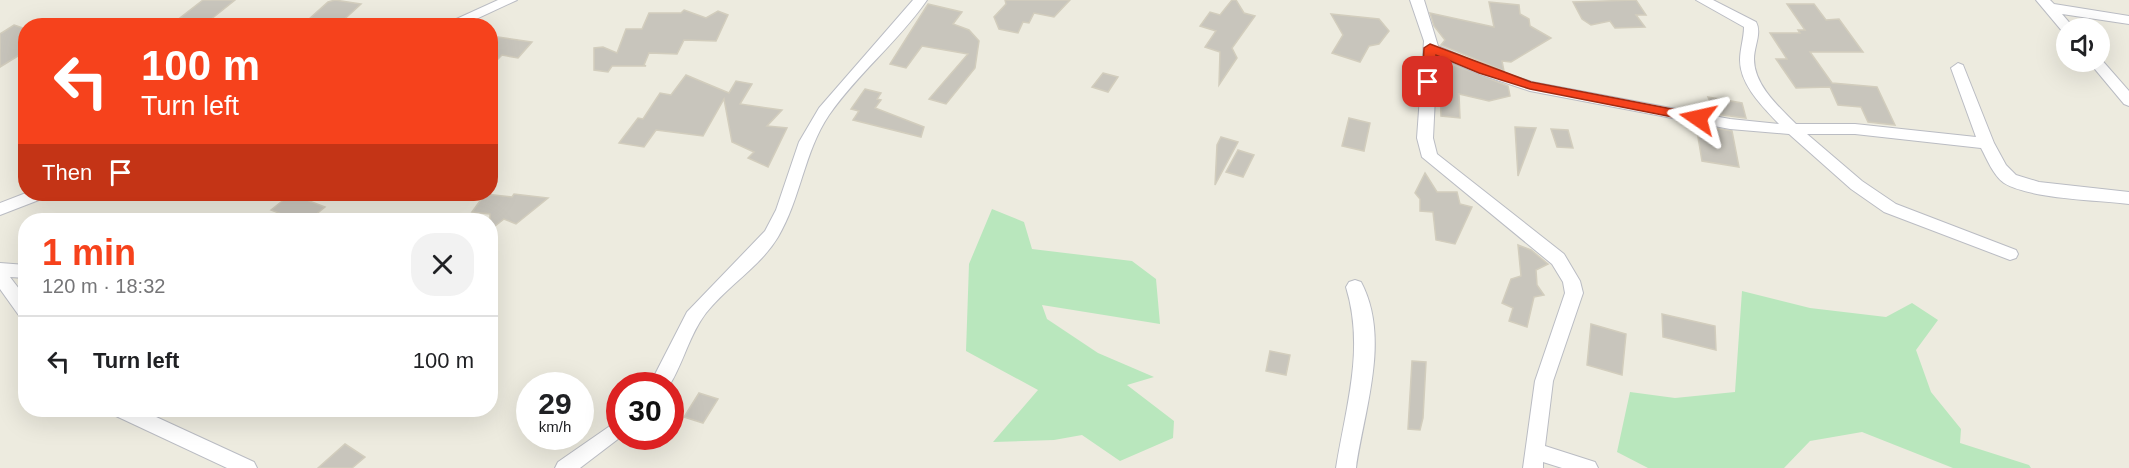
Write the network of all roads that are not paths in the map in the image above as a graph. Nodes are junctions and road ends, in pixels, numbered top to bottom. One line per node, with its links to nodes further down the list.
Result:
1 (510, 0): 6 (street)
2 (920, 0): 24 (street)
3 (1417, 0): 9 (street)
4 (1703, 0): 13 (street)
5 (2047, 4): 7 (street); 8 (street)
6 (467, 18)
7 (2059, 18)
8 (2129, 20)
9 (1430, 48): 13 (street); 27 (street)
10 (1958, 68): 14 (street)
11 (2104, 72): 12 (street)
12 (2129, 101)
13 (1793, 128): 14 (street); 18 (street)
14 (1986, 143): 15 (street)
15 (2129, 198)
16 (20, 201): 17 (street)
17 (0, 209)
18 (2010, 254)
19 (0, 269): 20 (street)
20 (18, 271)
21 (0, 276): 23 (street)
22 (1355, 287): 30 (street)
23 (18, 301)
24 (665, 372)
25 (138, 417): 28 (street)
26 (606, 437): 29 (street)
27 (1534, 460): 31 (street)
28 (248, 468)
29 (565, 468)
30 (1346, 468)
31 (1588, 468)

